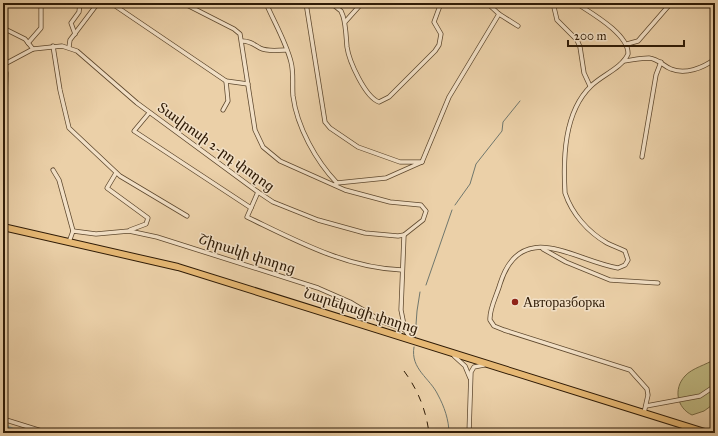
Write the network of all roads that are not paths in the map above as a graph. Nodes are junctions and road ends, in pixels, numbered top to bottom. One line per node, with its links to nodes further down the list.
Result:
1 (41, 3): 22 (street)
2 (80, 3): 20 (street)
3 (98, 3): 20 (street)
4 (112, 3): 32 (street)
5 (183, 3): 21 (street)
6 (266, 3): 27 (street)
7 (306, 3): 39 (street)
8 (331, 3): 17 (street)
9 (362, 3): 17 (street)
10 (413, 3): 11 (street)
11 (441, 3): 17 (street)
12 (487, 3): 16 (street)
13 (553, 3): 34 (street)
14 (576, 3): 23 (street)
15 (672, 3): 23 (street)
16 (499, 14): 18 (street); 39 (street)
17 (345, 22)
18 (518, 26)
19 (3, 28): 22 (street)
20 (75, 34): 25 (street)
21 (242, 41): 27 (street); 33 (street)
22 (28, 43): 26 (street)
23 (627, 44): 29 (street)
24 (53, 46): 25 (street, Տավրոսի 2-րդ փողոց); 26 (street, Տավրոսի 2-րդ փողոց); 41 (street)
25 (69, 47): 36 (street, Տավրոսի 2-րդ փողոց)
26 (33, 49): 31 (street)
27 (286, 50): 42 (street)
28 (715, 59): 30 (street)
29 (623, 62): 30 (street); 34 (street)
30 (661, 62): 37 (street)
31 (4, 65): 38 (street)
32 (226, 81): 33 (street); 35 (street)
33 (248, 84): 42 (street)
34 (590, 86): 51 (street)
35 (223, 110)
36 (149, 113): 43 (street, Տավրոսի 2-րդ փողոց); 44 (street)
37 (642, 156)
38 (3, 158)
39 (422, 162): 42 (street)
40 (53, 170): 48 (street)
41 (116, 173): 45 (street); 47 (street)
42 (336, 184): 49 (street)
43 (258, 192): 44 (street); 49 (street, Տավրոսի 2-րդ փողոց)
44 (251, 208): 52 (street)
45 (187, 216)
46 (3, 227): 50 (highway, Նարեկացի փողոց)
47 (129, 230): 48 (street, Շիրակի փողոց); 54 (street, Շիրակի փողոց)
48 (73, 231): 50 (street)
49 (404, 235): 52 (street)
50 (69, 242): 55 (highway, Նարեկացի փողոց)
51 (540, 248): 53 (street); 60 (street)
52 (402, 270): 54 (street)
53 (658, 283)
54 (406, 330): 55 (street)
55 (412, 340): 56 (highway, Նարեկացի փողոց)
56 (449, 352): 57 (highway, Նարեկացի փողոց); 58 (street)
57 (489, 364): 58 (street); 60 (highway, Նարեկացի փողոց)
58 (470, 381): 63 (street)
59 (715, 386): 60 (street)
60 (645, 410): 64 (highway, Նարեկացի փողոց)
61 (3, 419): 62 (street)
62 (48, 433)
63 (469, 433)
64 (708, 433)

